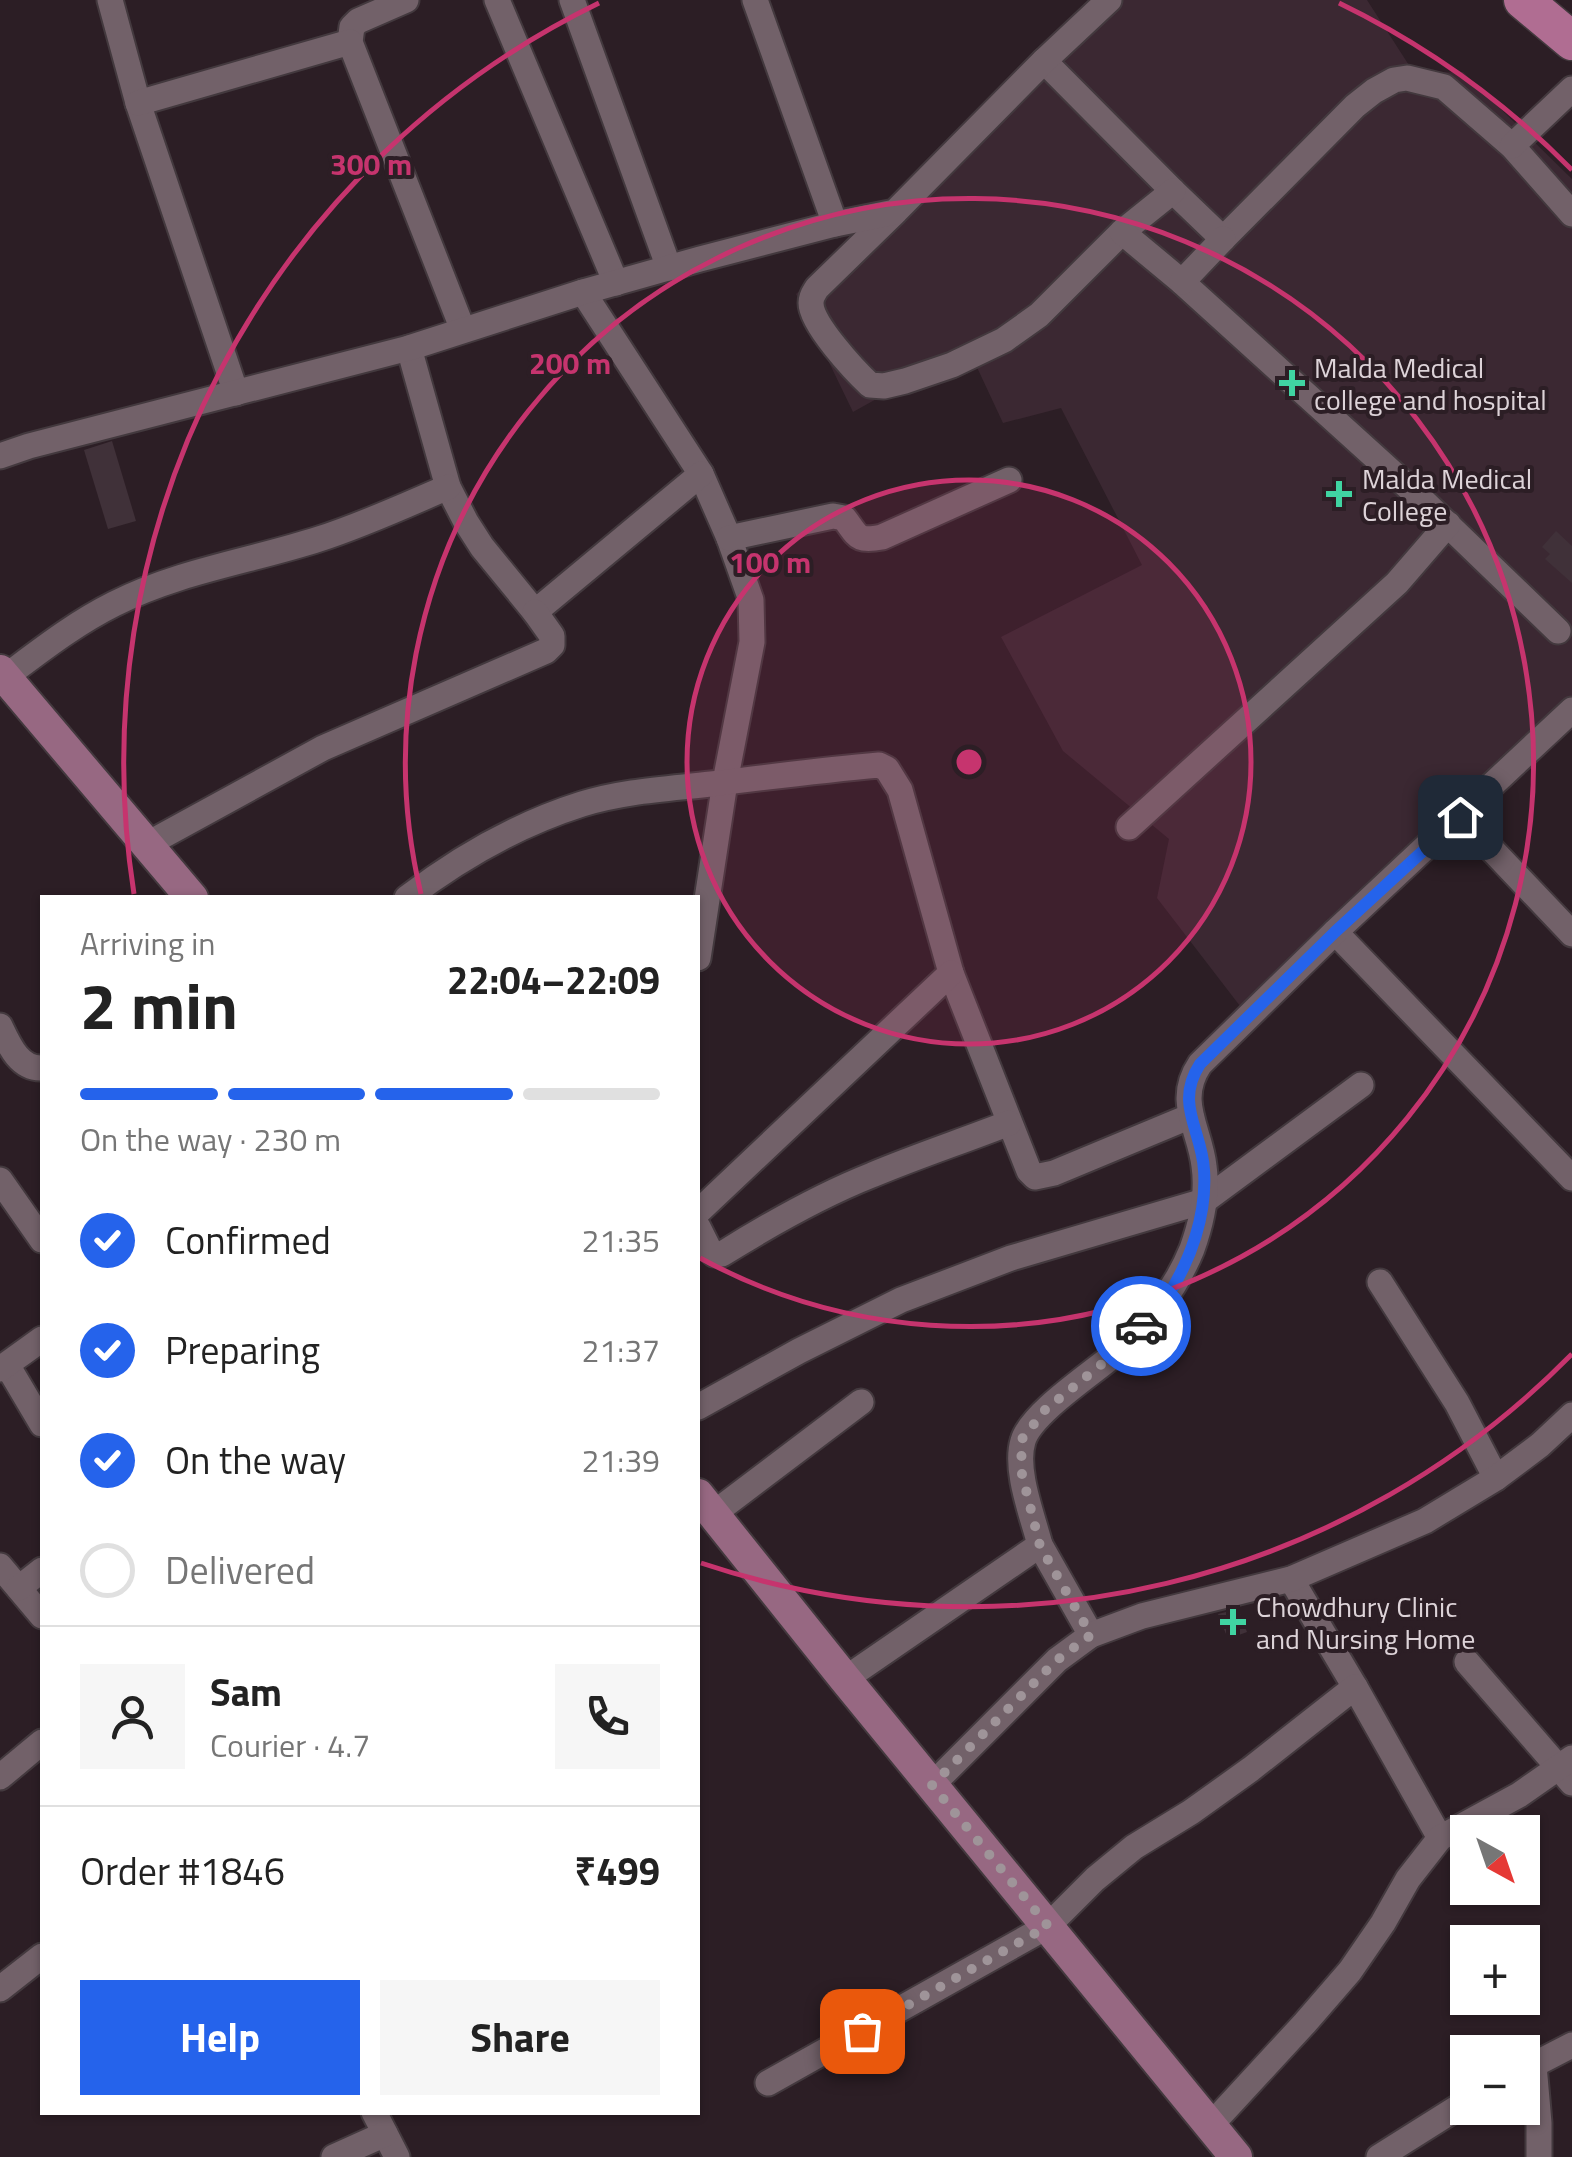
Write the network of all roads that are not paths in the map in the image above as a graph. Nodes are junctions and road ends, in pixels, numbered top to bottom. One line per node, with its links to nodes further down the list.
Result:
1 (110, 0): 12 (street)
2 (406, 0): 9 (street)
3 (497, 0): 22 (street)
4 (572, 0): 20 (street)
5 (754, 0): 17 (street)
6 (1109, 0): 10 (street)
7 (1523, 0): 8 (highway)
8 (1572, 41)
9 (350, 42): 12 (street); 24 (street)
10 (1044, 61): 14 (street); 15 (street)
11 (1572, 89): 13 (street)
12 (138, 103): 26 (street)
13 (1512, 146): 16 (street); 19 (street)
14 (1173, 192): 18 (street); 19 (street)
15 (896, 212): 17 (street); 18 (street)
16 (1572, 214)
17 (835, 224): 20 (street)
18 (1122, 232): 21 (street)
19 (1223, 239): 21 (street)
20 (669, 268): 22 (street)
21 (1182, 282): 31 (street)
22 (616, 283): 23 (street)
23 (584, 292): 24 (street); 28 (street)
24 (462, 330): 25 (street)
25 (409, 348): 26 (street); 30 (street)
26 (236, 394): 27 (street)
27 (0, 456)
28 (700, 474): 32 (street); 33 (street)
29 (1009, 480): 32 (street)
30 (448, 487): 33 (street); 35 (street)
31 (1448, 524): 34 (street); 39 (street)
32 (729, 538): 37 (street)
33 (534, 612): 40 (street)
34 (1558, 631)
35 (3, 674): 40 (main road)
36 (1572, 710): 38 (street)
37 (725, 782): 42 (street); 45 (street); 46 (street)
38 (1460, 817): 43 (street); 44 (street)
39 (1129, 827)
40 (146, 846): 41 (main road)
41 (189, 895)
42 (411, 895)
43 (1335, 932): 50 (street); 52 (street)
44 (1572, 934)
45 (700, 945)
46 (951, 973): 51 (street); 55 (street)
47 (0, 1026): 48 (street)
48 (40, 1068)
49 (1362, 1085): 54 (street)
50 (1191, 1116): 51 (street); 54 (street)
51 (1008, 1124): 56 (street)
52 (1572, 1178)
53 (0, 1180): 57 (street)
54 (1204, 1202): 62 (street); 67 (street)
55 (700, 1210)
56 (700, 1231)
57 (40, 1237)
58 (1380, 1282): 65 (street)
59 (40, 1340): 60 (street)
60 (4, 1367): 64 (street)
61 (862, 1402): 66 (street)
62 (700, 1406)
63 (1572, 1415): 65 (street)
64 (40, 1421)
65 (1496, 1478): 70 (street)
66 (705, 1504): 75 (main road)
67 (1040, 1546): 73 (street); 75 (street)
68 (0, 1566): 71 (street)
69 (40, 1572): 71 (street)
70 (1291, 1579): 73 (street); 76 (street)
71 (19, 1588): 72 (street)
72 (40, 1614)
73 (1091, 1635): 80 (street)
74 (1466, 1662): 78 (street)
75 (845, 1679): 80 (main road)
76 (1355, 1687): 81 (street); 82 (street)
77 (40, 1744): 79 (street)
78 (1568, 1770): 81 (street)
79 (0, 1777)
80 (932, 1785): 82 (main road)
81 (1440, 1838): 91 (street)
82 (1048, 1926): 87 (street); 91 (main road)
83 (40, 1958): 84 (street)
84 (0, 1989)
85 (1572, 2045): 86 (street)
86 (1540, 2062)
87 (768, 2084)
88 (1450, 2112): 96 (street)
89 (383, 2120): 92 (street); 93 (street); 94 (street)
90 (1540, 2125): 97 (street)
91 (1210, 2126): 95 (main road)
92 (334, 2157)
93 (397, 2157)
94 (414, 2157)
95 (1236, 2157)
96 (1379, 2157)
97 (1540, 2157)

